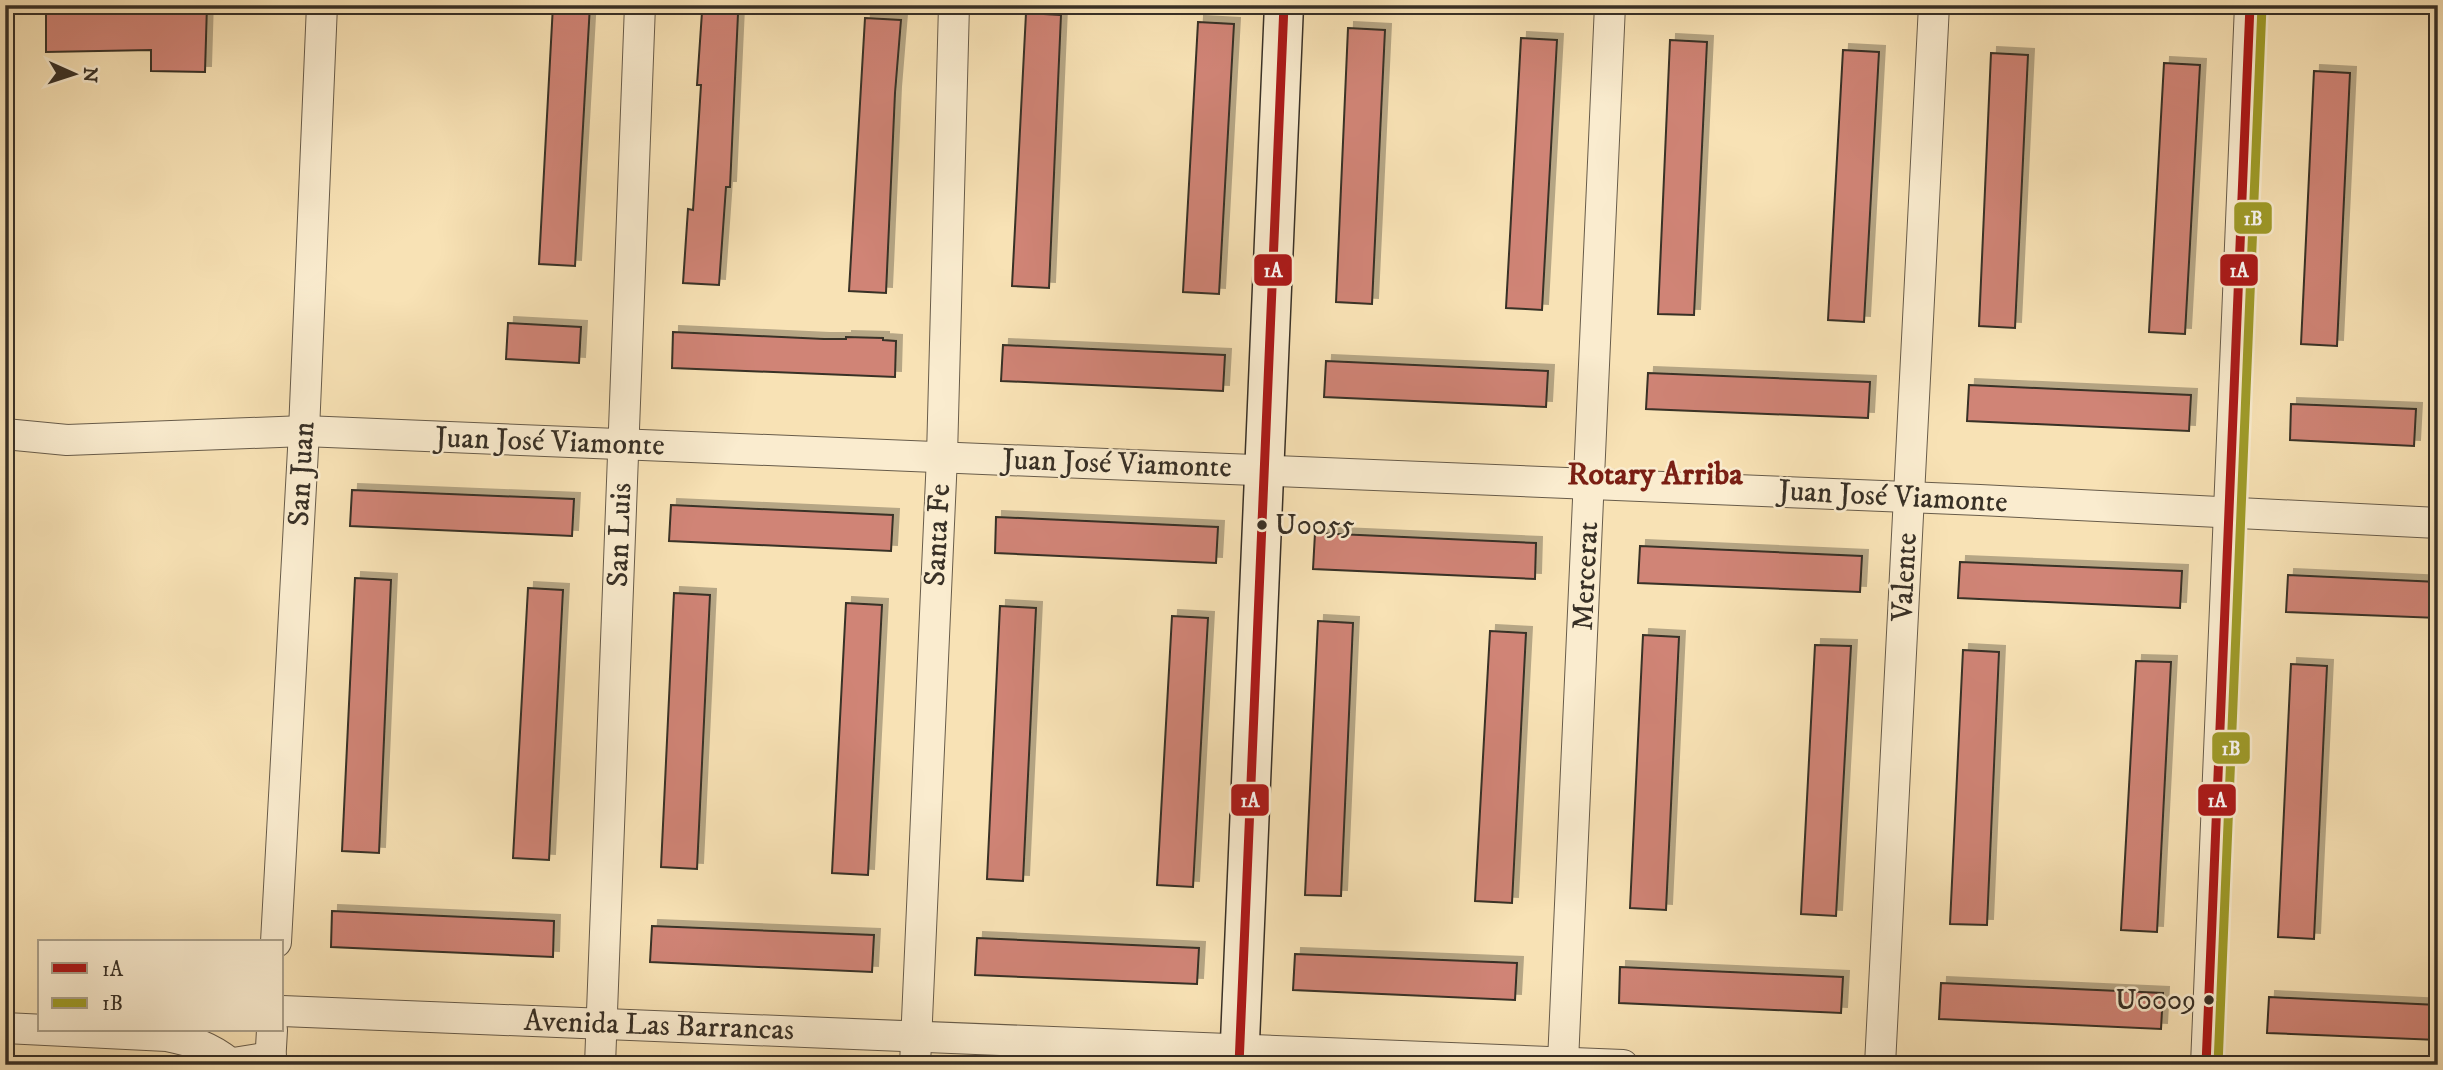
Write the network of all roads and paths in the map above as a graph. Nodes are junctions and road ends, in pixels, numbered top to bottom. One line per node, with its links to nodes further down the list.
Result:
1 (323, 5): 8 (street, San Juan)
2 (640, 5): 10 (street, San Luis)
3 (954, 5): 11 (street, Santa Fe)
4 (1284, 5): 12 (street)
5 (1610, 5): 13 (street, Mercerat)
6 (1934, 5): 14 (street, Valente)
7 (2250, 5): 15 (street)
8 (304, 431): 9 (street, Juan José Viamonte); 10 (street, Juan José Viamonte); 17 (street, San Juan)
9 (5, 434)
10 (624, 446): 11 (street, Juan José Viamonte); 19 (street, San Luis)
11 (942, 456): 12 (street, Juan José Viamonte); 24 (street, Santa Fe)
12 (1264, 470): 13 (street, Juan José Viamonte); 25 (street)
13 (1590, 484): 14 (street, Juan José Viamonte); 26 (street, Mercerat)
14 (1909, 497): 15 (street, Juan José Viamonte); 30 (street, Valente)
15 (2229, 514): 16 (street, Juan José Viamonte); 31 (street)
16 (2438, 523)
17 (276, 940)
18 (284, 1011): 19 (street, Avenida Las Barrancas)
19 (601, 1024): 24 (street, Avenida Las Barrancas); 28 (street, San Luis)
20 (5, 1028): 21 (street)
21 (38, 1030)
22 (86, 1032): 27 (street)
23 (271, 1050): 27 (street)
24 (916, 1051): 25 (street, Avenida Las Barrancas)
25 (1239, 1057): 26 (street, Avenida Las Barrancas)
26 (1563, 1062): 29 (street, Avenida Las Barrancas)
27 (225, 1064)
28 (600, 1065)
29 (1623, 1065)
30 (1880, 1065)
31 (2206, 1065)

